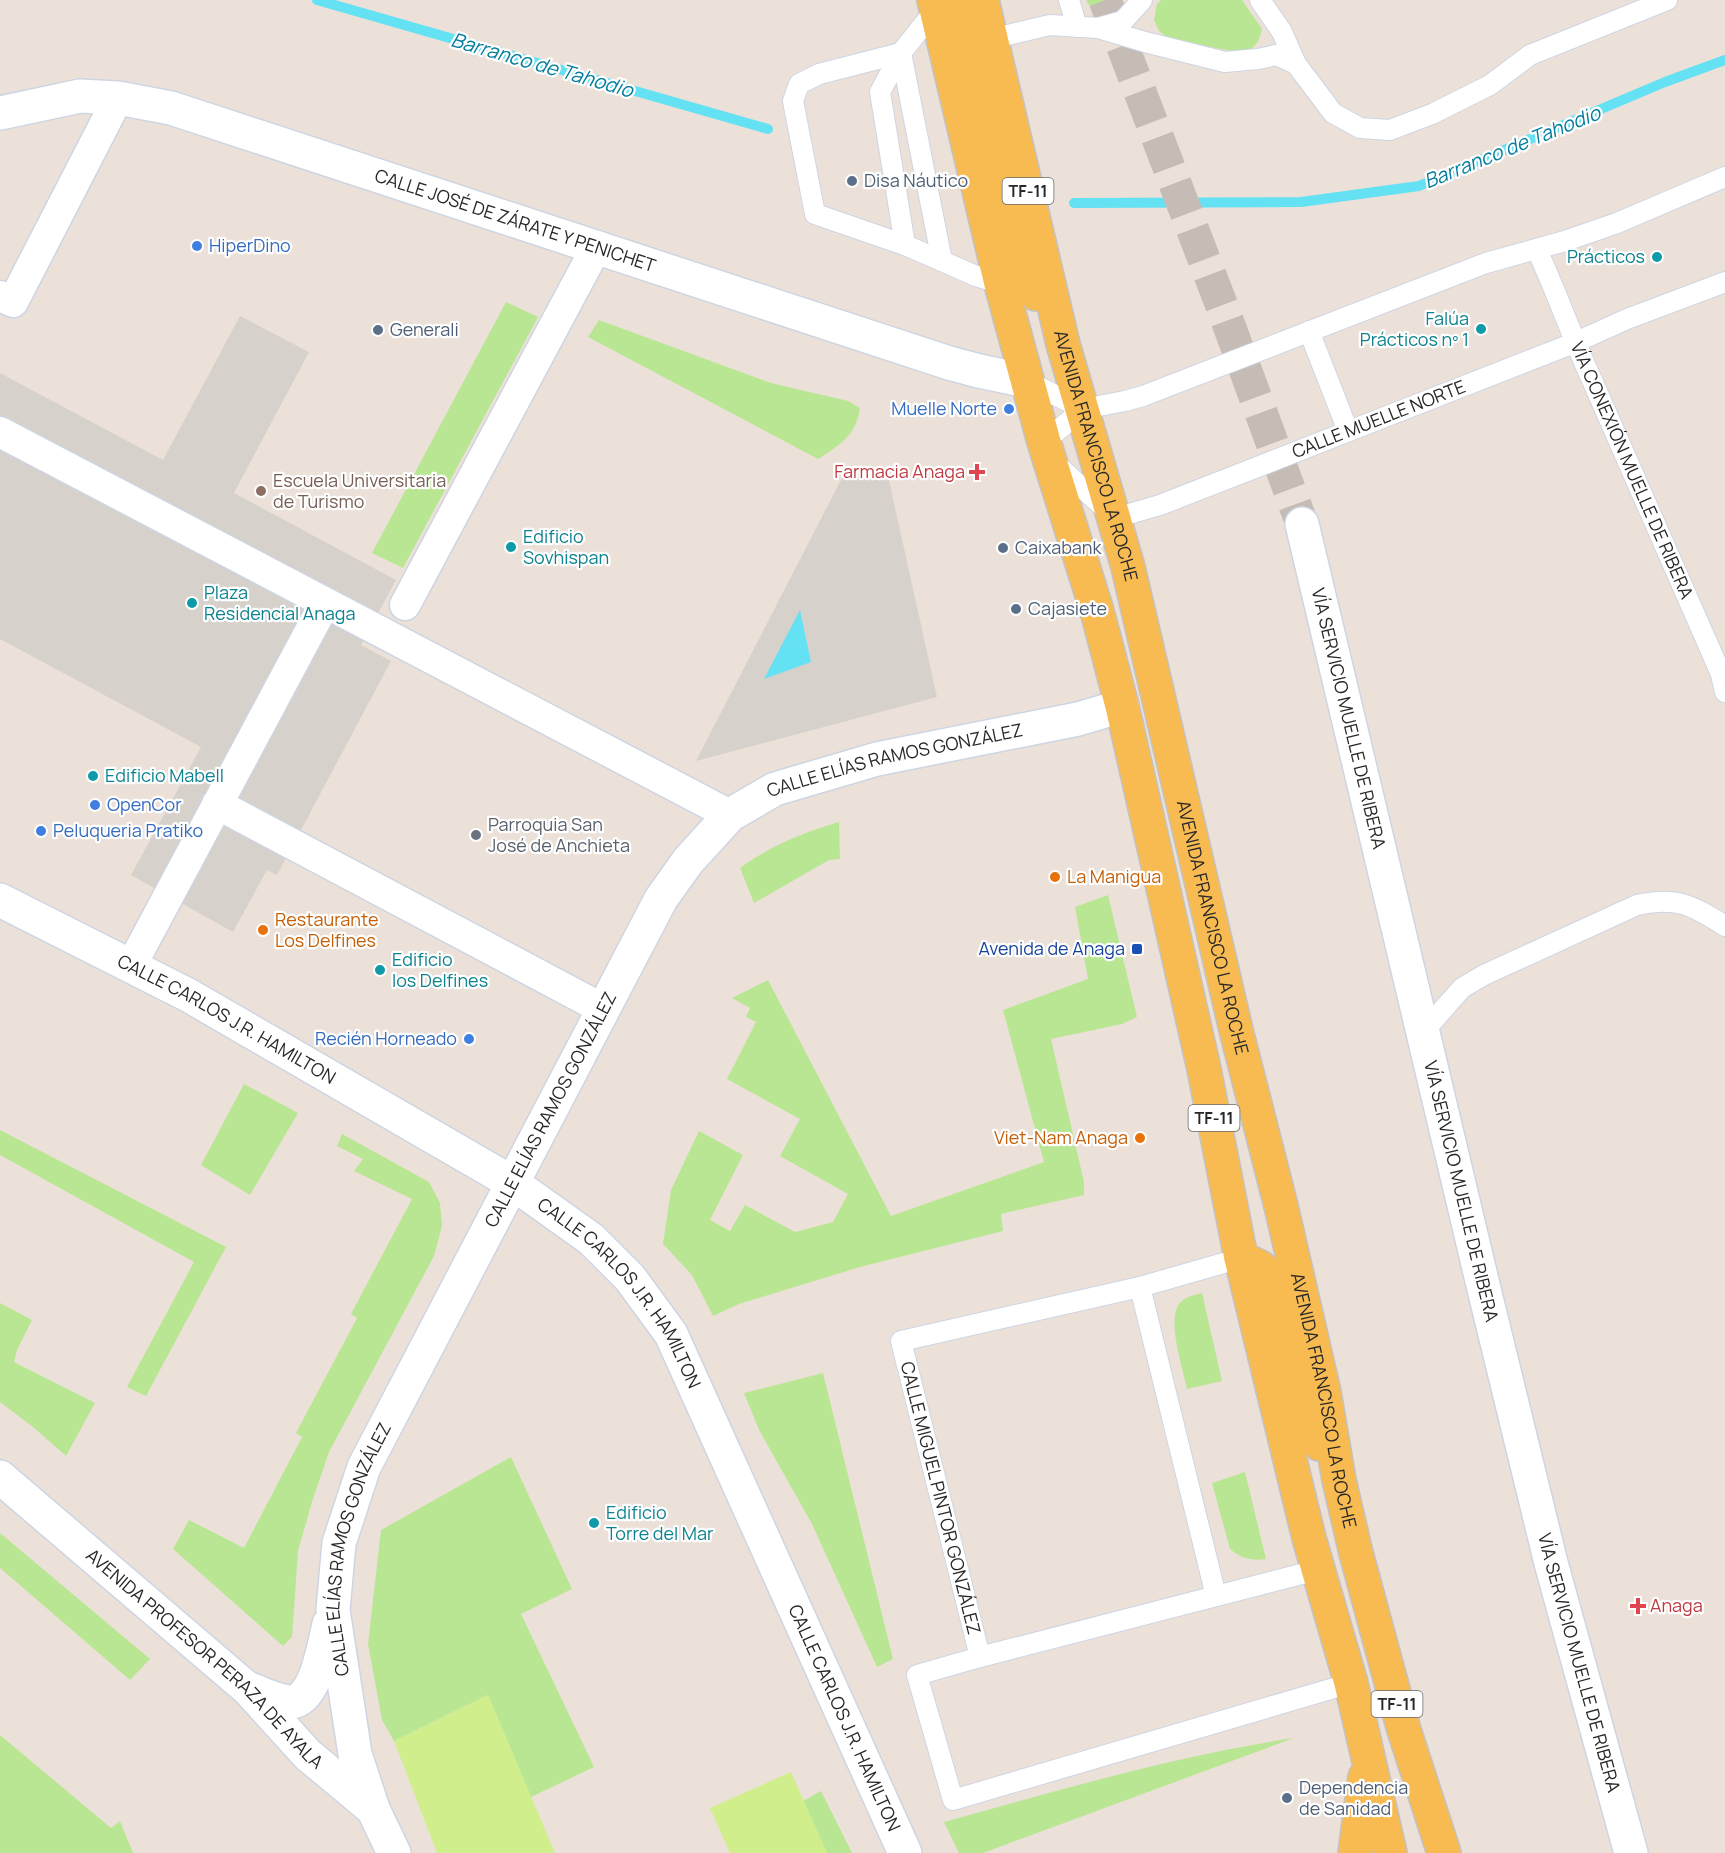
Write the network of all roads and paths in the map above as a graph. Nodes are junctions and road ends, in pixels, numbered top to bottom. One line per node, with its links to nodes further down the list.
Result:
1 (982, 0): 9 (main road, AVENIDA FRANCISCO LA ROCHE / TF-11)
2 (1069, 0): 7 (lane)
3 (1142, 0): 8 (lane)
4 (1260, 0): 11 (lane)
5 (1666, 0): 11 (lane)
6 (940, 3): 10 (lane); 20 (main road, TF-11); 24 (main road)
7 (1077, 27): 8 (lane); 9 (lane)
8 (1098, 28): 11 (lane)
9 (991, 39): 24 (main road, AVENIDA FRANCISCO LA ROCHE / TF-11)
10 (901, 53): 15 (lane); 15 (lane); 18 (lane)
11 (1296, 63)
12 (118, 98): 13 (street, CALLE JOSÉ DE ZÁRATE Y PENICHET); 16 (street, CALLE JOSÉ DE ZÁRATE Y PENICHET); 21 (street)
13 (0, 113)
14 (1725, 177): 17 (lane)
15 (905, 245): 18 (lane)
16 (597, 246): 25 (street, CALLE JOSÉ DE ZÁRATE Y PENICHET); 33 (street)
17 (1537, 250): 22 (lane); 23 (lane, VÍA CONEXIÓN MUELLE DE RIBERA)
18 (942, 261): 20 (lane)
19 (1725, 282): 23 (lane, CALLE MUELLE NORTE)
20 (1000, 284): 25 (main road, TF-11)
21 (0, 296)
22 (1309, 331): 26 (lane); 27 (lane)
23 (1574, 343): 27 (lane, CALLE MUELLE NORTE); 35 (lane, VÍA CONEXIÓN MUELLE DE RIBERA)
24 (1063, 344): 26 (main road, AVENIDA FRANCISCO LA ROCHE / TF-11)
25 (1027, 381): 26 (lane); 29 (main road, TF-11)
26 (1083, 409): 29 (lane); 30 (main road, AVENIDA FRANCISCO LA ROCHE / TF-11)
27 (1348, 431): 30 (lane, CALLE MUELLE NORTE)
28 (0, 432): 32 (street)
29 (1046, 449): 30 (lane); 36 (main road, TF-11)
30 (1115, 518): 34 (main road, AVENIDA FRANCISCO LA ROCHE / TF-11)
31 (1302, 524): 43 (street, VÍA SERVICIO MUELLE DE RIBERA)
32 (325, 603): 37 (street); 38 (street)
33 (405, 605)
34 (1153, 673): 36 (main road); 48 (main road, AVENIDA FRANCISCO LA ROCHE / TF-11)
35 (1724, 682)
36 (1122, 706): 38 (street, CALLE ELÍAS RAMOS GONZÁLEZ); 45 (main road, TF-11)
37 (217, 804): 41 (street); 42 (street)
38 (730, 815): 42 (street, CALLE ELÍAS RAMOS GONZÁLEZ)
39 (0, 900): 41 (street, CALLE CARLOS J.R. HAMILTON)
40 (1725, 926): 43 (lane)
41 (131, 966): 44 (street, CALLE CARLOS J.R. HAMILTON)
42 (603, 1009): 44 (street, CALLE ELÍAS RAMOS GONZÁLEZ)
43 (1424, 1031): 62 (street, VÍA SERVICIO MUELLE DE RIBERA)
44 (511, 1182): 51 (street, CALLE ELÍAS RAMOS GONZÁLEZ); 58 (street, CALLE CARLOS J.R. HAMILTON)
45 (1241, 1258): 46 (lane, CALLE MIGUEL PINTOR GONZÁLEZ); 48 (main road); 49 (main road, TF-11)
46 (1140, 1287): 50 (lane); 52 (lane, CALLE MIGUEL PINTOR GONZÁLEZ)
47 (0, 1477): 54 (street, AVENIDA PROFESOR PERAZA DE AYALA)
48 (1339, 1480): 61 (main road, AVENIDA FRANCISCO LA ROCHE / TF-11)
49 (1317, 1570): 50 (lane, CALLE MIGUEL PINTOR GONZÁLEZ); 53 (main road, TF-11)
50 (1216, 1596): 52 (lane, CALLE MIGUEL PINTOR GONZÁLEZ)
51 (333, 1610): 54 (street); 56 (street, CALLE ELÍAS RAMOS GONZÁLEZ)
52 (980, 1657): 53 (lane)
53 (1350, 1683): 55 (main road, TF-11)
54 (248, 1689): 56 (street, AVENIDA PROFESOR PERAZA DE AYALA)
55 (1368, 1758): 59 (main road); 60 (main road, TF-11)
56 (373, 1809): 57 (street, AVENIDA PROFESOR PERAZA DE AYALA)
57 (394, 1853)
58 (905, 1853)
59 (1355, 1853)
60 (1390, 1853)
61 (1444, 1853)
62 (1631, 1853)

